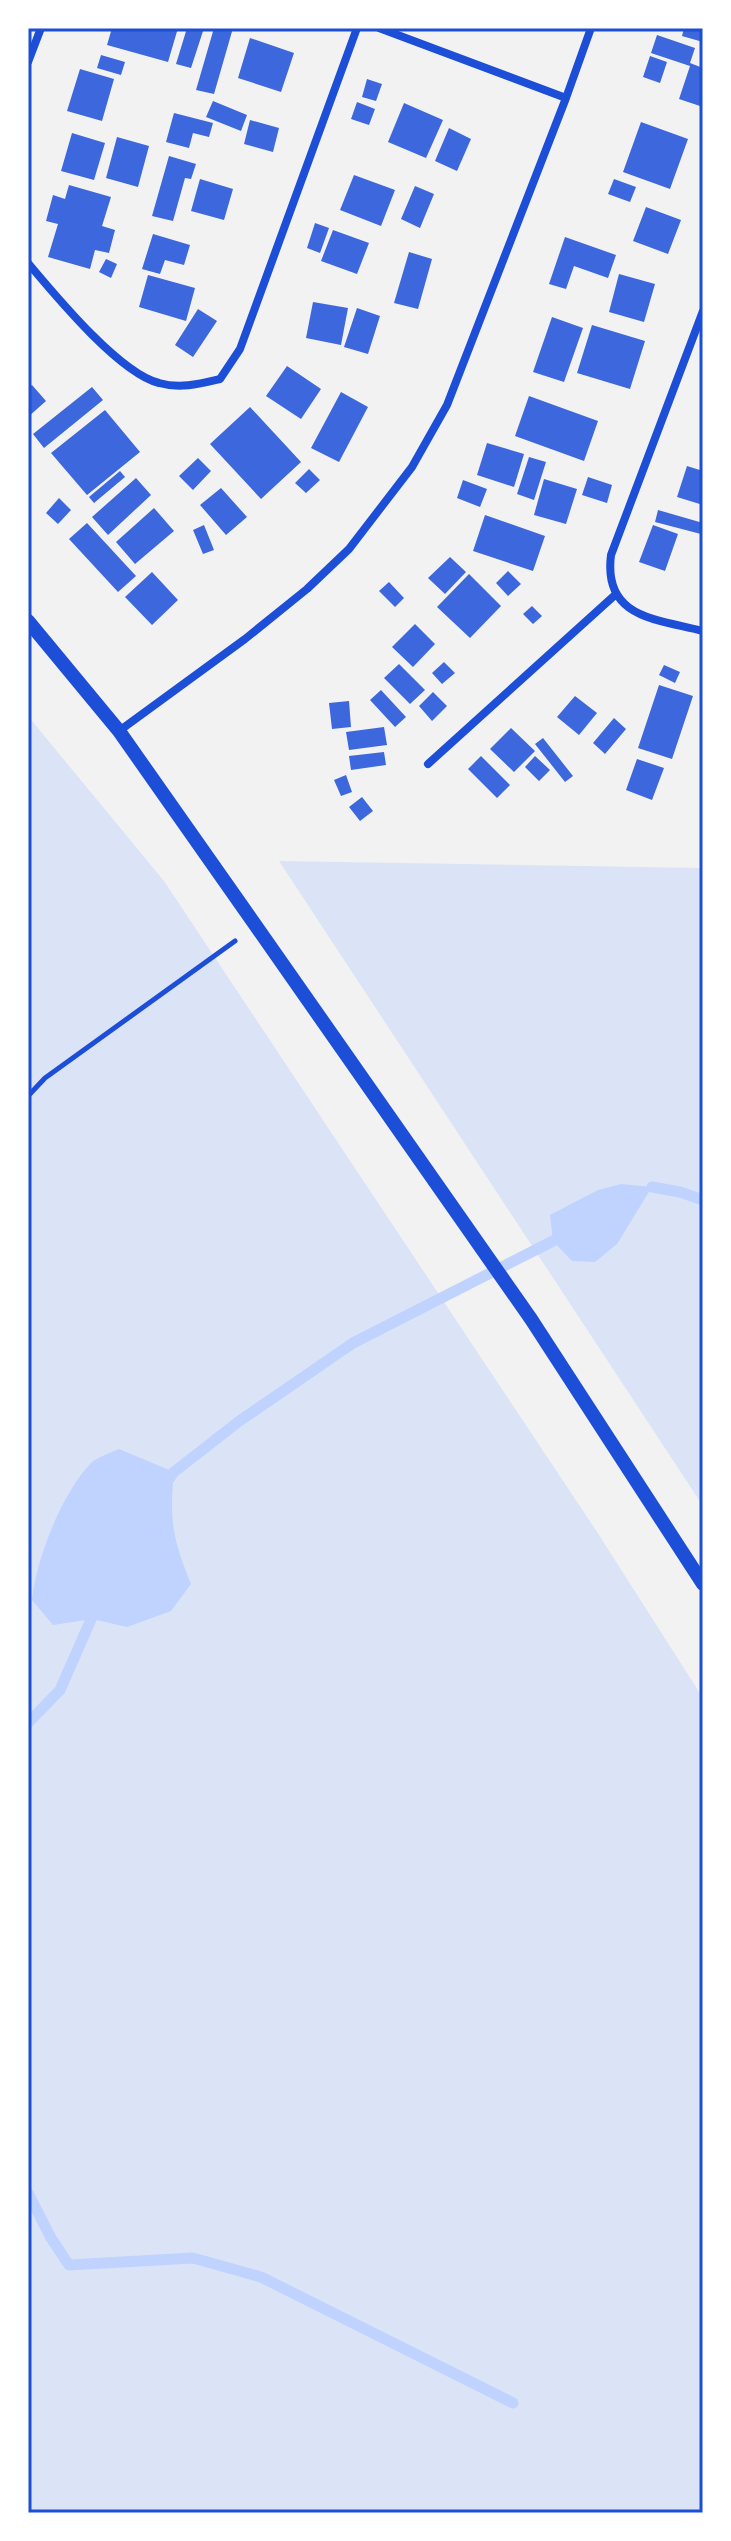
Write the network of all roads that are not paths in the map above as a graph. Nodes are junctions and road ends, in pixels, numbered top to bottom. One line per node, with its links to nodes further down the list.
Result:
1 (41, 28): 5 (street)
2 (357, 28): 7 (street)
3 (379, 28): 6 (street)
4 (591, 28): 6 (street)
5 (28, 62)
6 (566, 98): 12 (street)
7 (28, 263)
8 (703, 311): 9 (street)
9 (615, 595): 11 (street); 13 (street)
10 (28, 621): 12 (street)
11 (703, 631)
12 (119, 731): 14 (street)
13 (428, 764)
14 (703, 1584)

